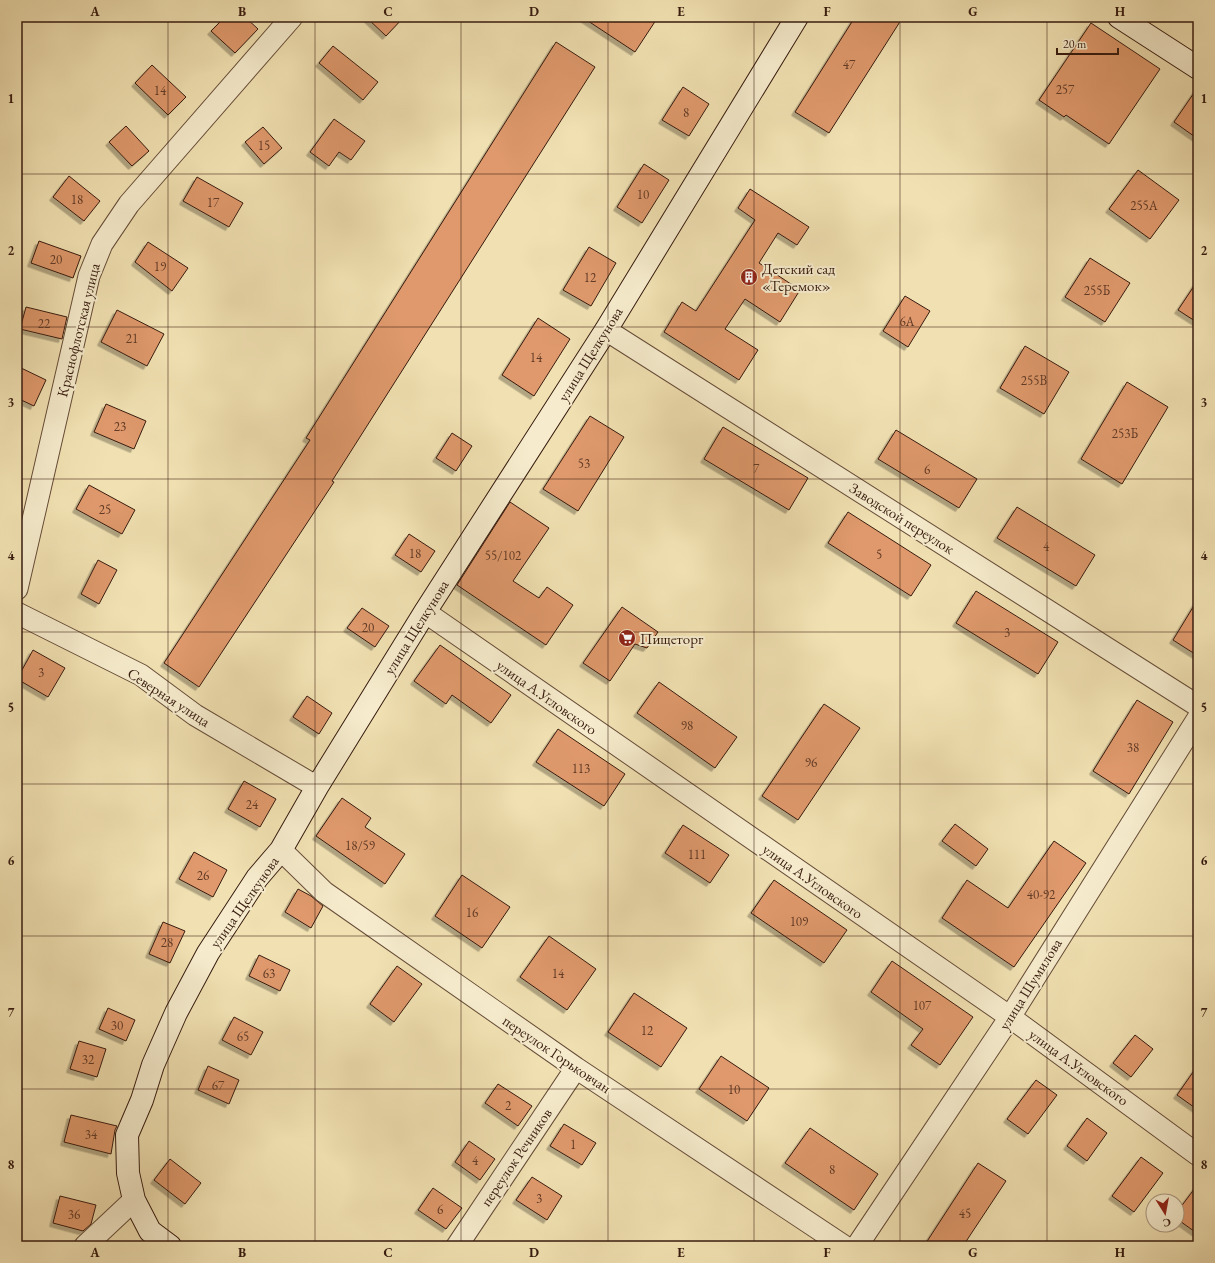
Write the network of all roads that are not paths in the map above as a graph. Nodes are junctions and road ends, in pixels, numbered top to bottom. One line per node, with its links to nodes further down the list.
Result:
1 (292, 17): 6 (street, Краснофлотская улица)
2 (798, 17): 5 (main road, улица Щелкунова)
3 (1119, 17): 4 (main road)
4 (1198, 68)
5 (606, 330): 7 (main road, улица Щелкунова); 9 (street, Заводской переулок)
6 (17, 589)
7 (425, 612): 11 (main road, улица Щелкунова); 13 (street, улица А.Угловского)
8 (17, 613): 11 (street, Северная улица)
9 (1198, 706)
10 (1198, 718): 13 (street, улица Шумилова)
11 (317, 787): 12 (main road, улица Щелкунова)
12 (281, 850): 14 (street, переулок Горьковчан); 16 (main road, улица Щелкунова)
13 (1010, 1017): 15 (street, улица А.Угловского); 21 (street, улица Шумилова)
14 (576, 1068): 19 (street, переулок Речников); 20 (street, переулок Горьковчан)
15 (1198, 1155)
16 (134, 1200): 17 (street); 18 (main road, улица Щелкунова)
17 (85, 1246)
18 (170, 1246)
19 (457, 1246)
20 (844, 1246)
21 (857, 1246)

